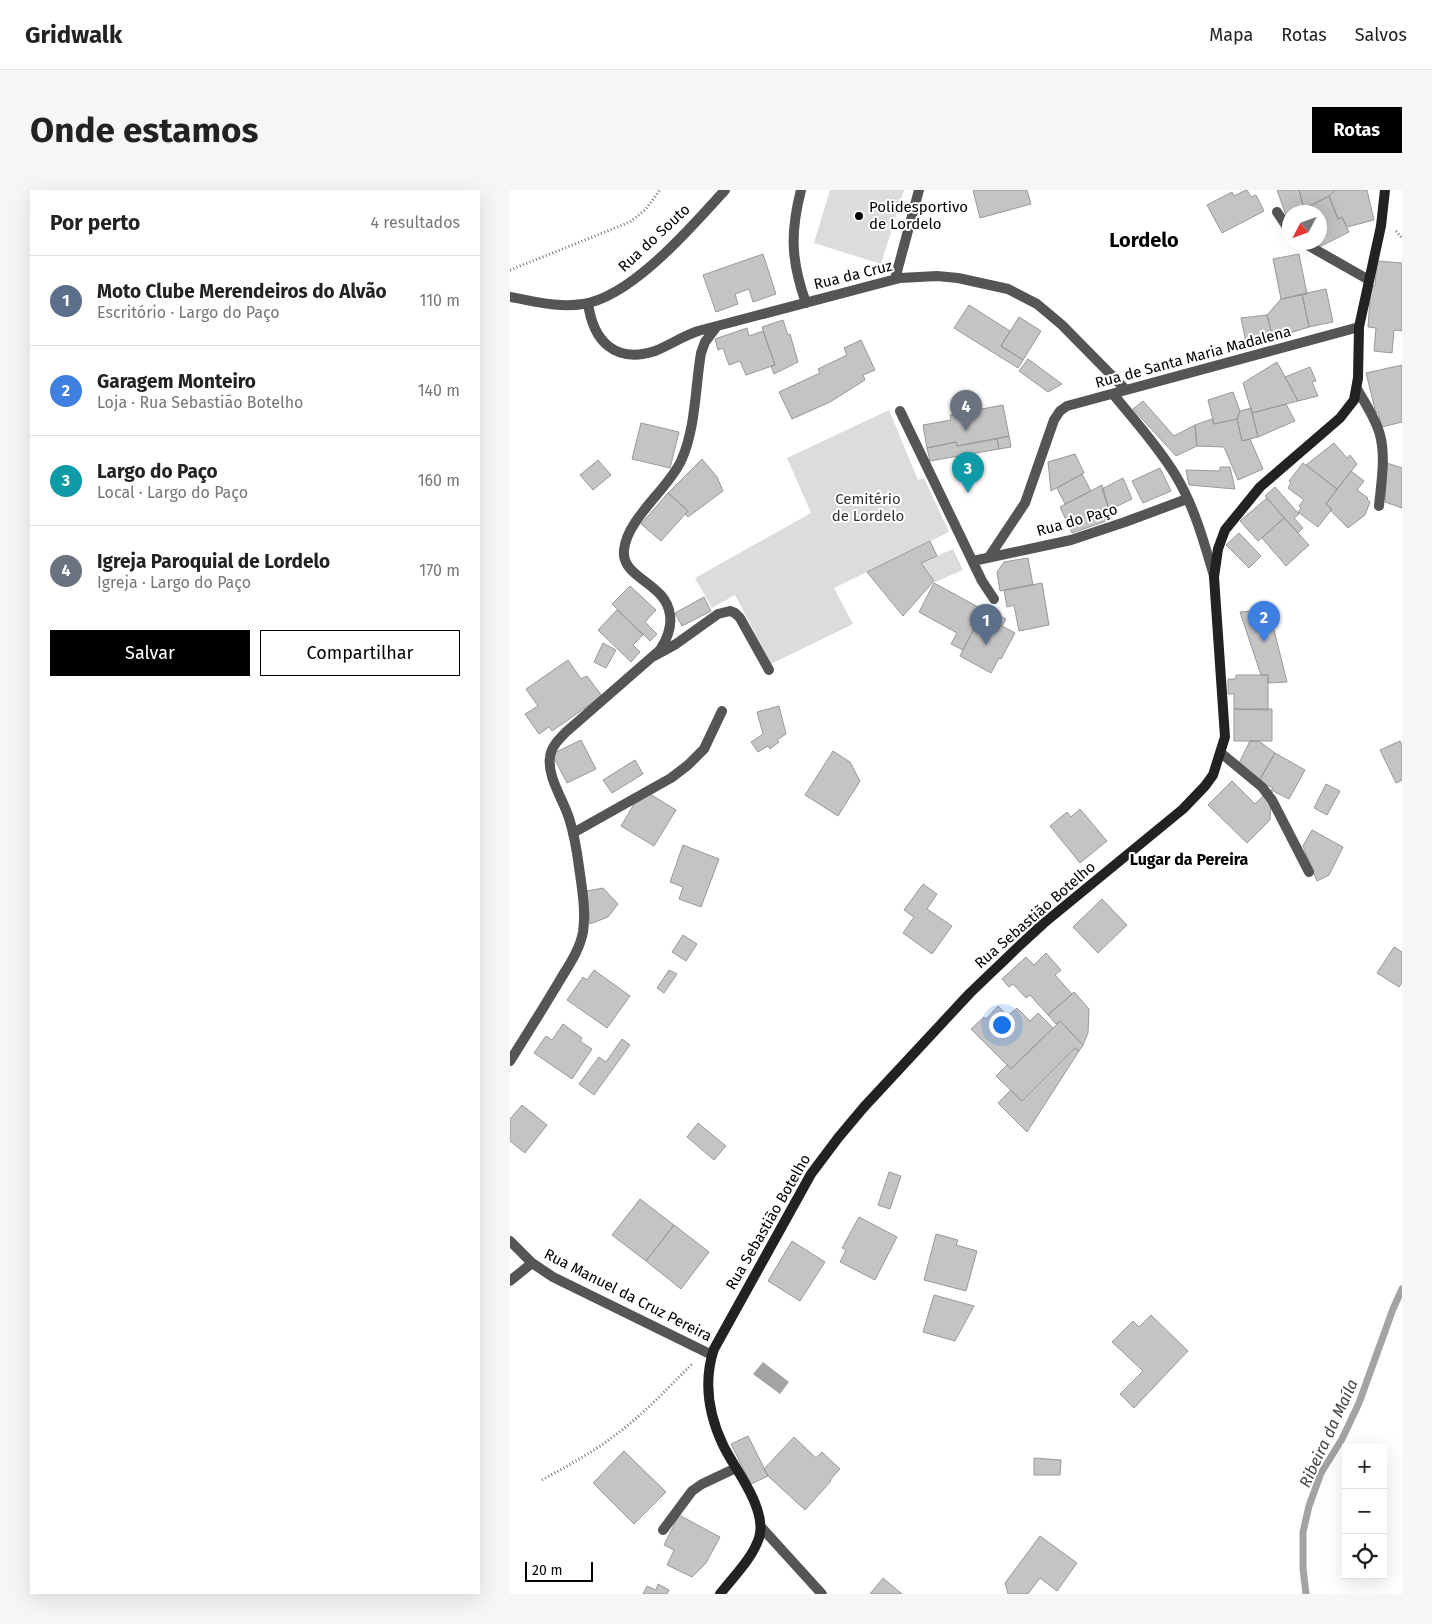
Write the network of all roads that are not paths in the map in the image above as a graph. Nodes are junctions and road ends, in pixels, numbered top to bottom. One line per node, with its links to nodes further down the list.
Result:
1 (725, 190): 11 (street, Rua do Souto)
2 (801, 190): 12 (street)
3 (919, 190): 8 (street)
4 (1385, 190): 9 (main road)
5 (1277, 212): 6 (street)
6 (1282, 219)
7 (1316, 250): 9 (street)
8 (895, 279): 12 (street, Rua da Cruz); 16 (street, Rua da Cruz)
9 (1369, 280): 14 (main road)
10 (510, 297): 11 (street, Rua do Souto)
11 (588, 303): 13 (street, Rua da Cruz)
12 (806, 303): 13 (street, Rua da Cruz)
13 (718, 326): 25 (street)
14 (1358, 327): 15 (main road, Rua Sebastião Botelho); 16 (street, Rua de Santa Maria Madalena)
15 (1357, 389): 20 (street); 23 (main road, Rua Sebastião Botelho)
16 (1126, 390): 17 (street, Rua de Santa Maria Madalena)
17 (1113, 394): 19 (street); 21 (street, Rua de Santa Maria Madalena)
18 (900, 411): 22 (street)
19 (1187, 499): 21 (street, Rua do Paço); 23 (street)
20 (1379, 506)
21 (990, 557): 22 (street, Rua do Paço)
22 (973, 561): 24 (street)
23 (1214, 577): 28 (main road, Rua Sebastião Botelho)
24 (994, 599)
25 (654, 656): 26 (street); 29 (street)
26 (768, 670)
27 (722, 711): 29 (street)
28 (1221, 753): 30 (street); 35 (main road, Rua Sebastião Botelho)
29 (573, 833): 31 (street)
30 (1309, 872)
31 (510, 1061)
32 (510, 1241): 33 (street, Rua Manuel da Cruz Pereira)
33 (532, 1263): 34 (street); 35 (street, Rua Manuel da Cruz Pereira)
34 (510, 1282)
35 (708, 1353): 36 (main road, Rua Sebastião Botelho)
36 (736, 1468): 37 (main road, Rua Sebastião Botelho); 38 (street)
37 (761, 1527): 39 (main road); 40 (street)
38 (663, 1530)
39 (720, 1594)
40 (822, 1594)

